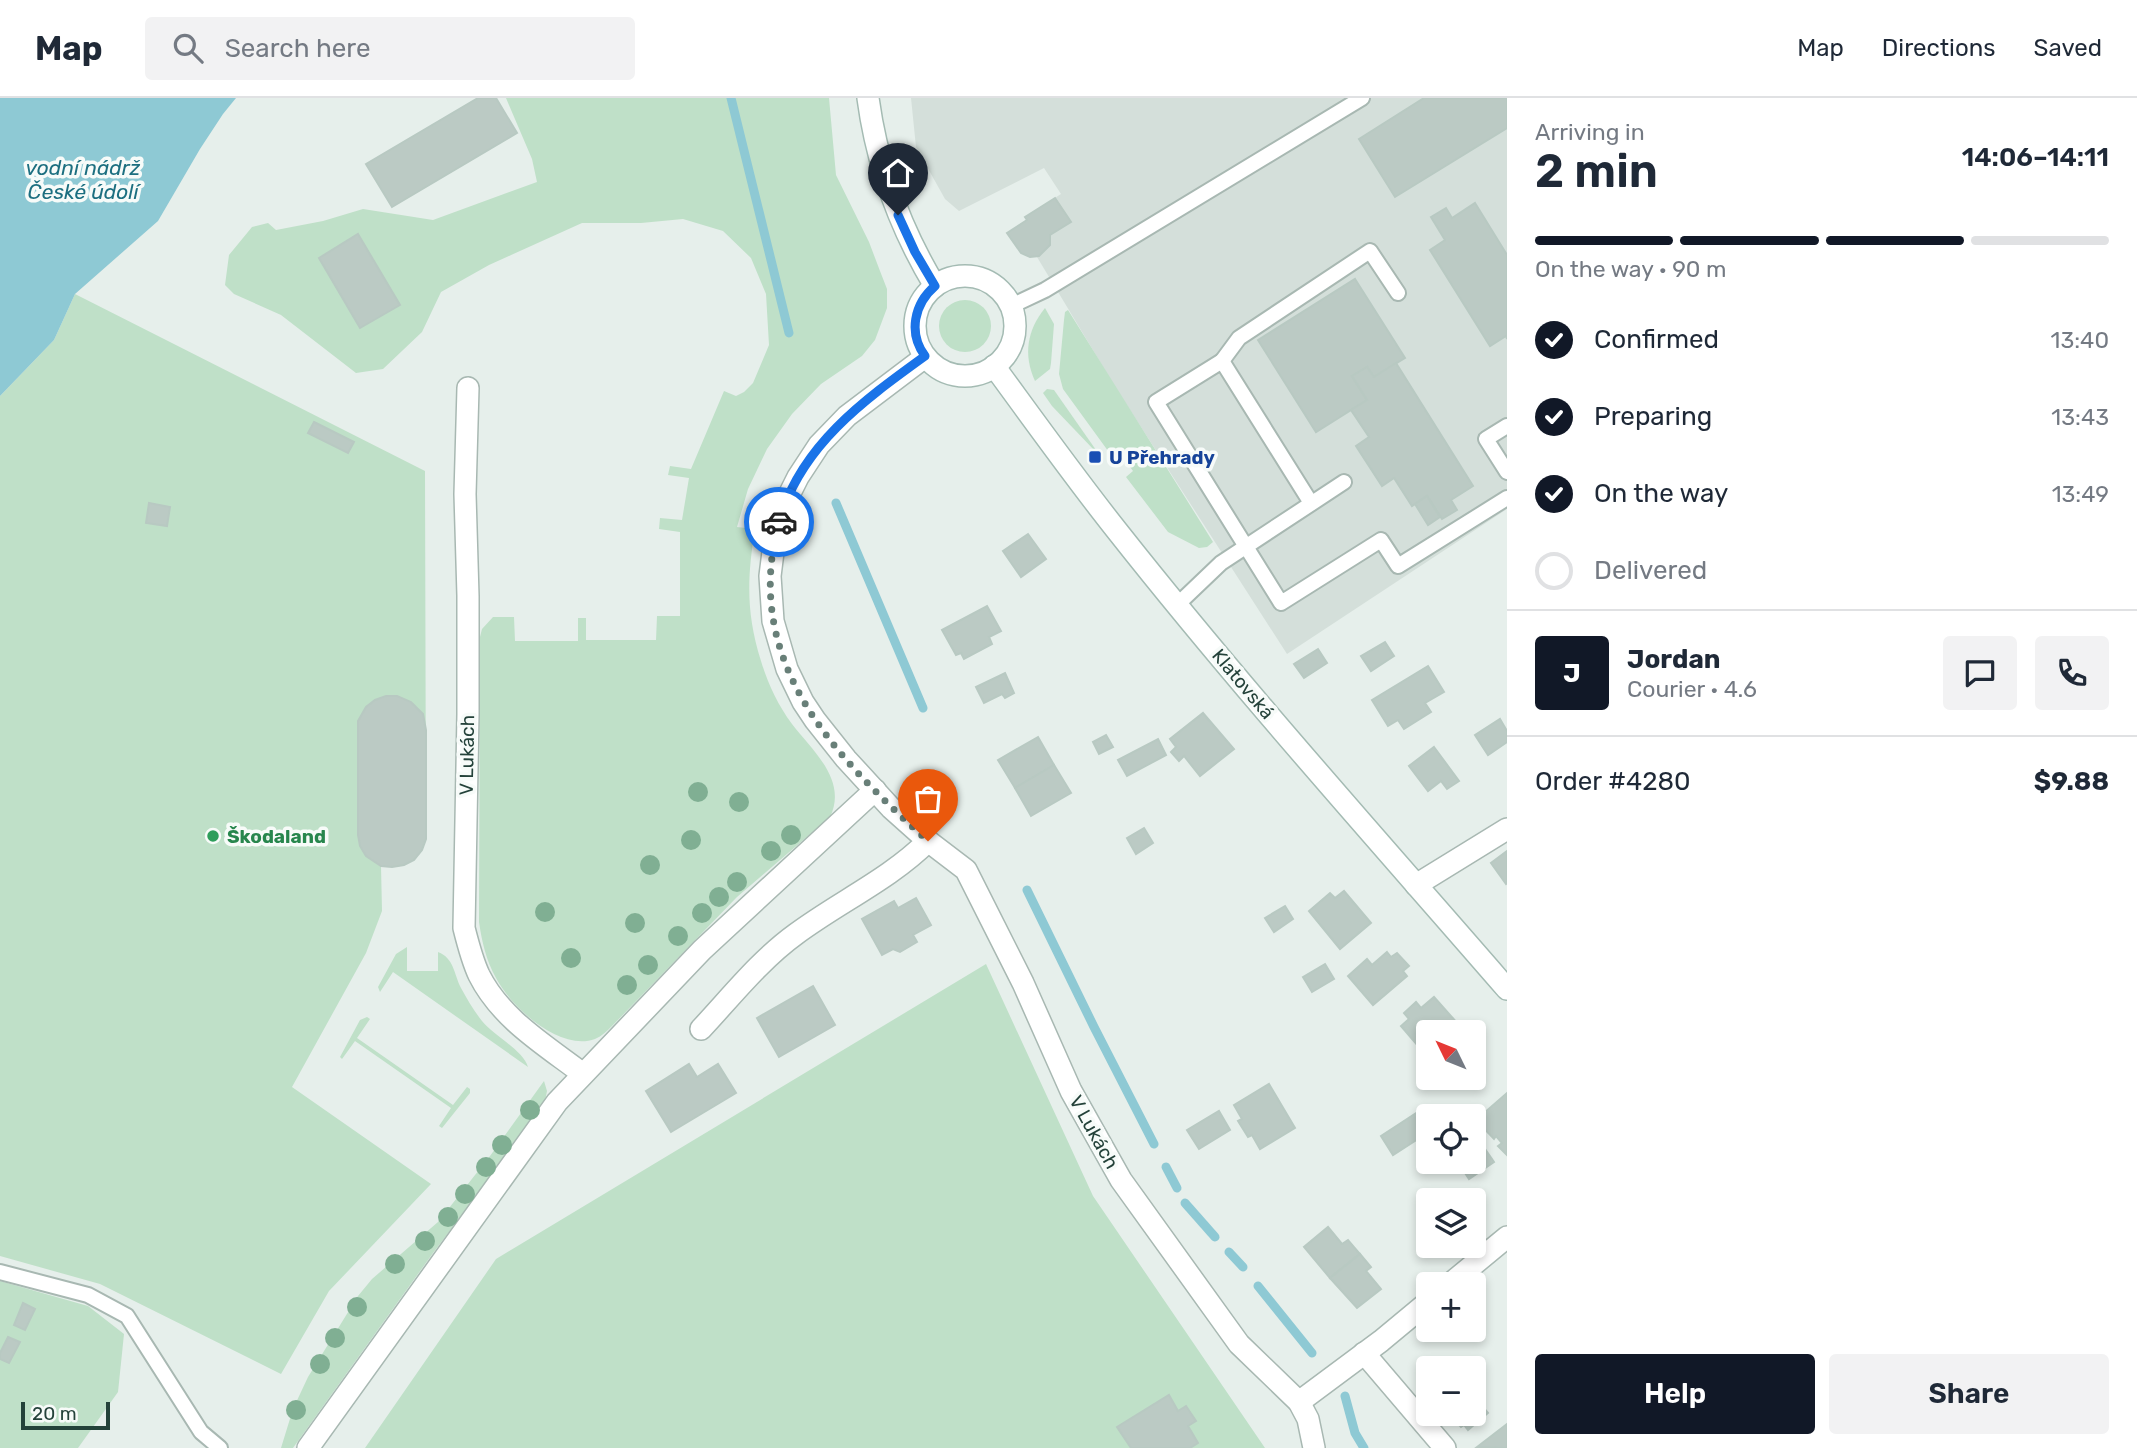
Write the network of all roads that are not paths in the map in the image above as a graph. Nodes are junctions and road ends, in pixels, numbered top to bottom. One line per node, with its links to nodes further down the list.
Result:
1 (868, 98): 3 (street)
2 (1362, 98): 5 (lane)
3 (935, 286): 5 (street); 6 (street)
4 (1398, 293): 7 (lane)
5 (1011, 306): 8 (street)
6 (925, 356): 8 (street); 17 (street, V Lukách)
7 (1222, 361): 14 (lane); 15 (lane)
8 (994, 366): 16 (street, Klatovská)
9 (468, 388): 23 (street, V Lukách)
10 (1507, 426): 11 (lane)
11 (1507, 472)
12 (1344, 482): 14 (lane)
13 (1507, 498): 15 (lane)
14 (1311, 503): 15 (lane)
15 (1245, 546): 16 (lane)
16 (1177, 605): 20 (street, Klatovská)
17 (875, 790): 19 (street, V Lukách); 23 (street)
18 (1507, 830): 20 (street)
19 (928, 841): 22 (street); 29 (street, V Lukách)
20 (1416, 884): 21 (street, Klatovská)
21 (1507, 989)
22 (701, 1029)
23 (583, 1074): 31 (street)
24 (1507, 1237): 26 (street)
25 (0, 1272): 30 (lane)
26 (1465, 1272)
27 (1416, 1312): 28 (street)
28 (1364, 1353): 29 (street); 33 (street)
29 (1299, 1402): 32 (street, V Lukách)
30 (219, 1448)
31 (308, 1448)
32 (1314, 1448)
33 (1445, 1448)

